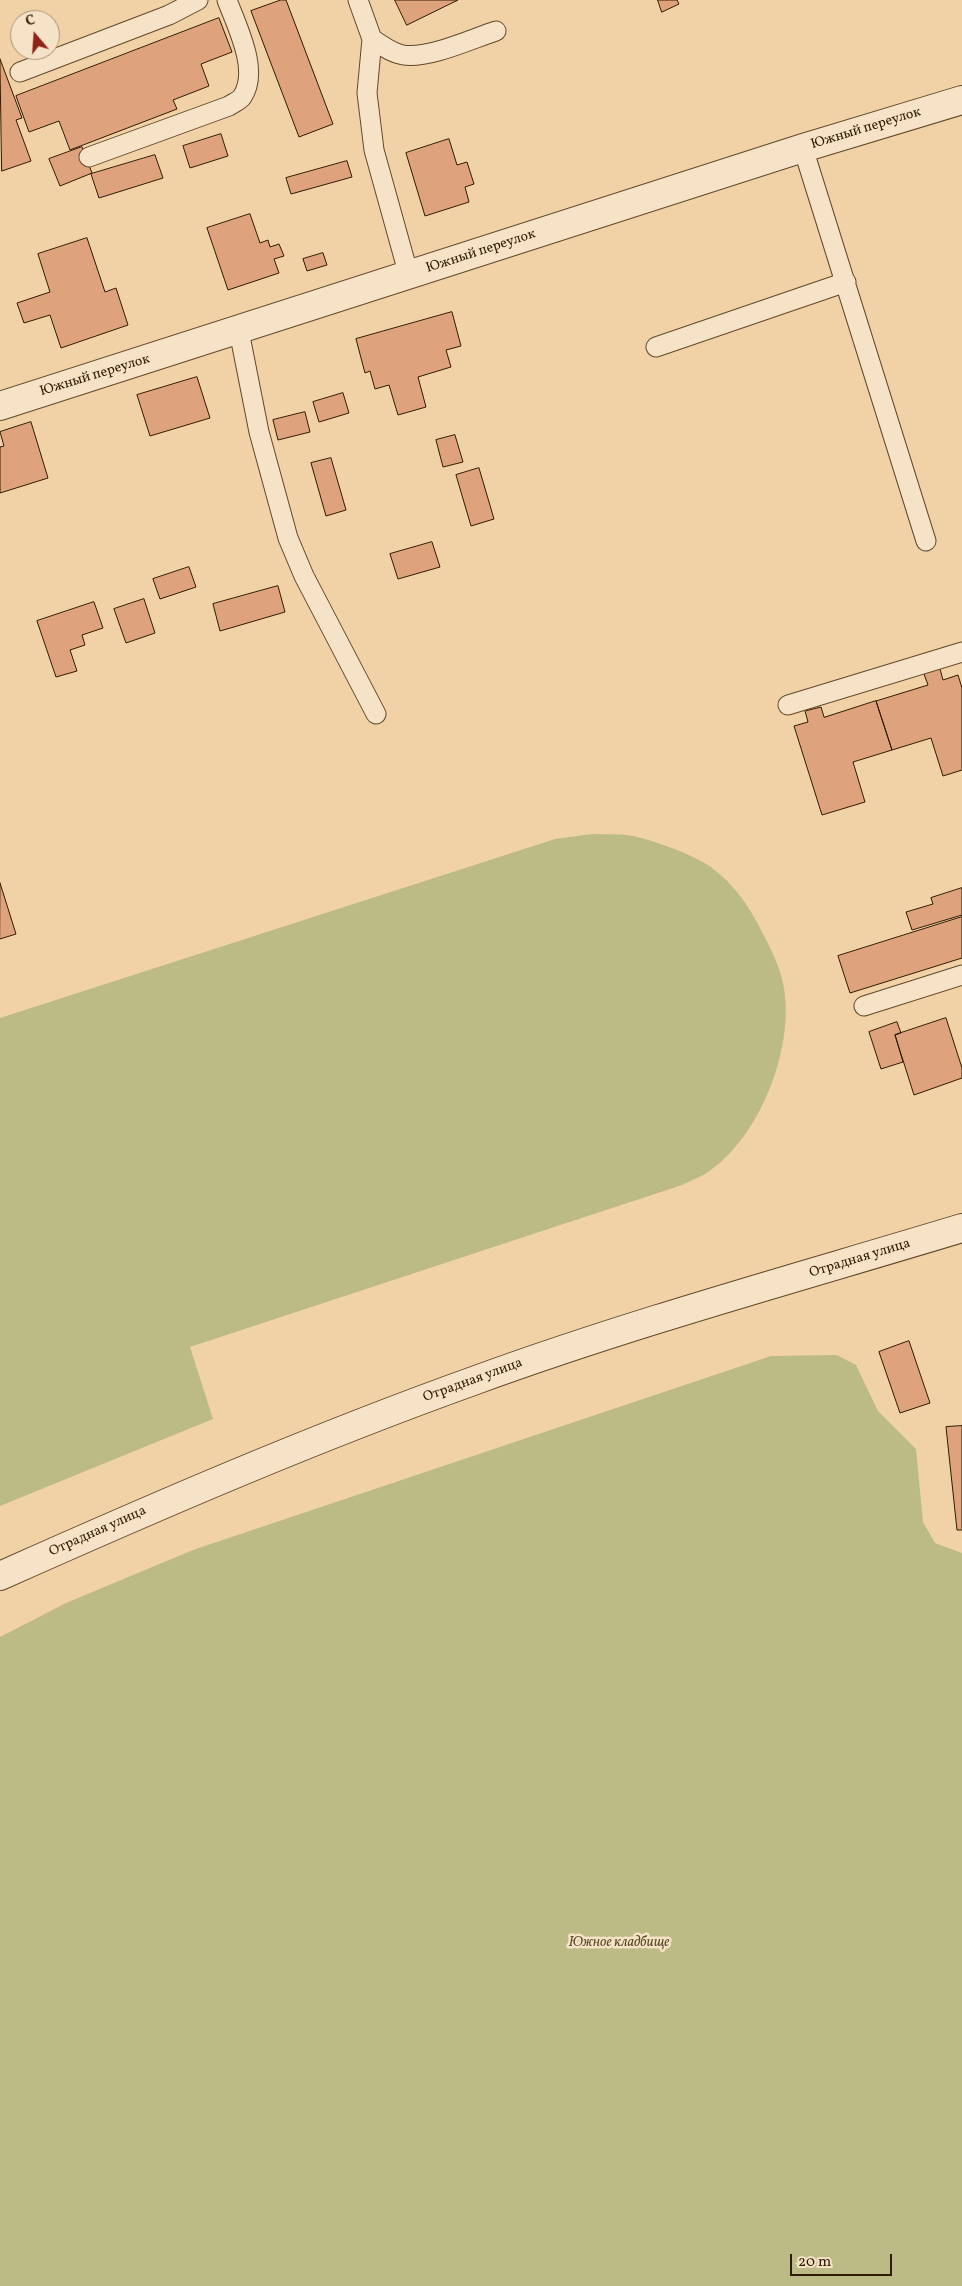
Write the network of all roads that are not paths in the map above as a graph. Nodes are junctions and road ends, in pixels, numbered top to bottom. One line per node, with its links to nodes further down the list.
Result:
1 (198, 0): 6 (lane)
2 (227, 0): 9 (lane)
3 (358, 0): 5 (lane)
4 (496, 31): 5 (lane)
5 (372, 39): 10 (lane)
6 (20, 72)
7 (962, 100): 8 (street, Южный переулок)
8 (803, 148): 10 (street, Южный переулок); 11 (lane)
9 (89, 158)
10 (409, 276): 12 (street, Южный переулок)
11 (846, 282): 13 (lane); 15 (lane)
12 (239, 331): 14 (street, Южный переулок); 18 (lane)
13 (656, 347)
14 (0, 406)
15 (926, 541)
16 (962, 652): 17 (lane)
17 (788, 705)
18 (376, 714)
19 (962, 975): 20 (lane)
20 (864, 1006)
21 (962, 1228): 22 (street, Отрадная улица)
22 (0, 1576)

